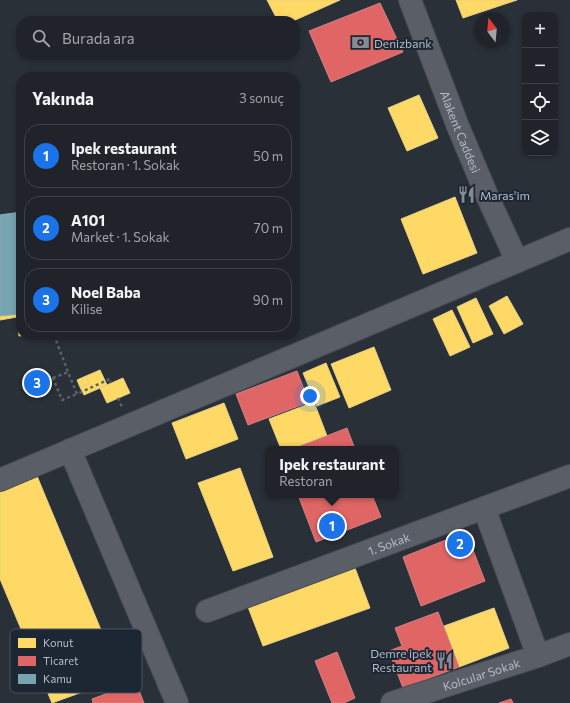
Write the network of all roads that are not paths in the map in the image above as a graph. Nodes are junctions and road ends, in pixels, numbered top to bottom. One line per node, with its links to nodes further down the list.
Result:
1 (410, 0): 3 (street, Alakent Caddesi)
2 (570, 239): 3 (street)
3 (517, 261): 4 (street)
4 (70, 450): 6 (street); 11 (street)
5 (570, 476): 7 (street, 1. Sokak)
6 (0, 480)
7 (484, 508): 8 (street, 1. Sokak); 10 (street)
8 (207, 611)
9 (570, 644): 10 (street, Kolcular Sokak)
10 (538, 656): 12 (street, Kolcular Sokak)
11 (177, 703)
12 (392, 703)

